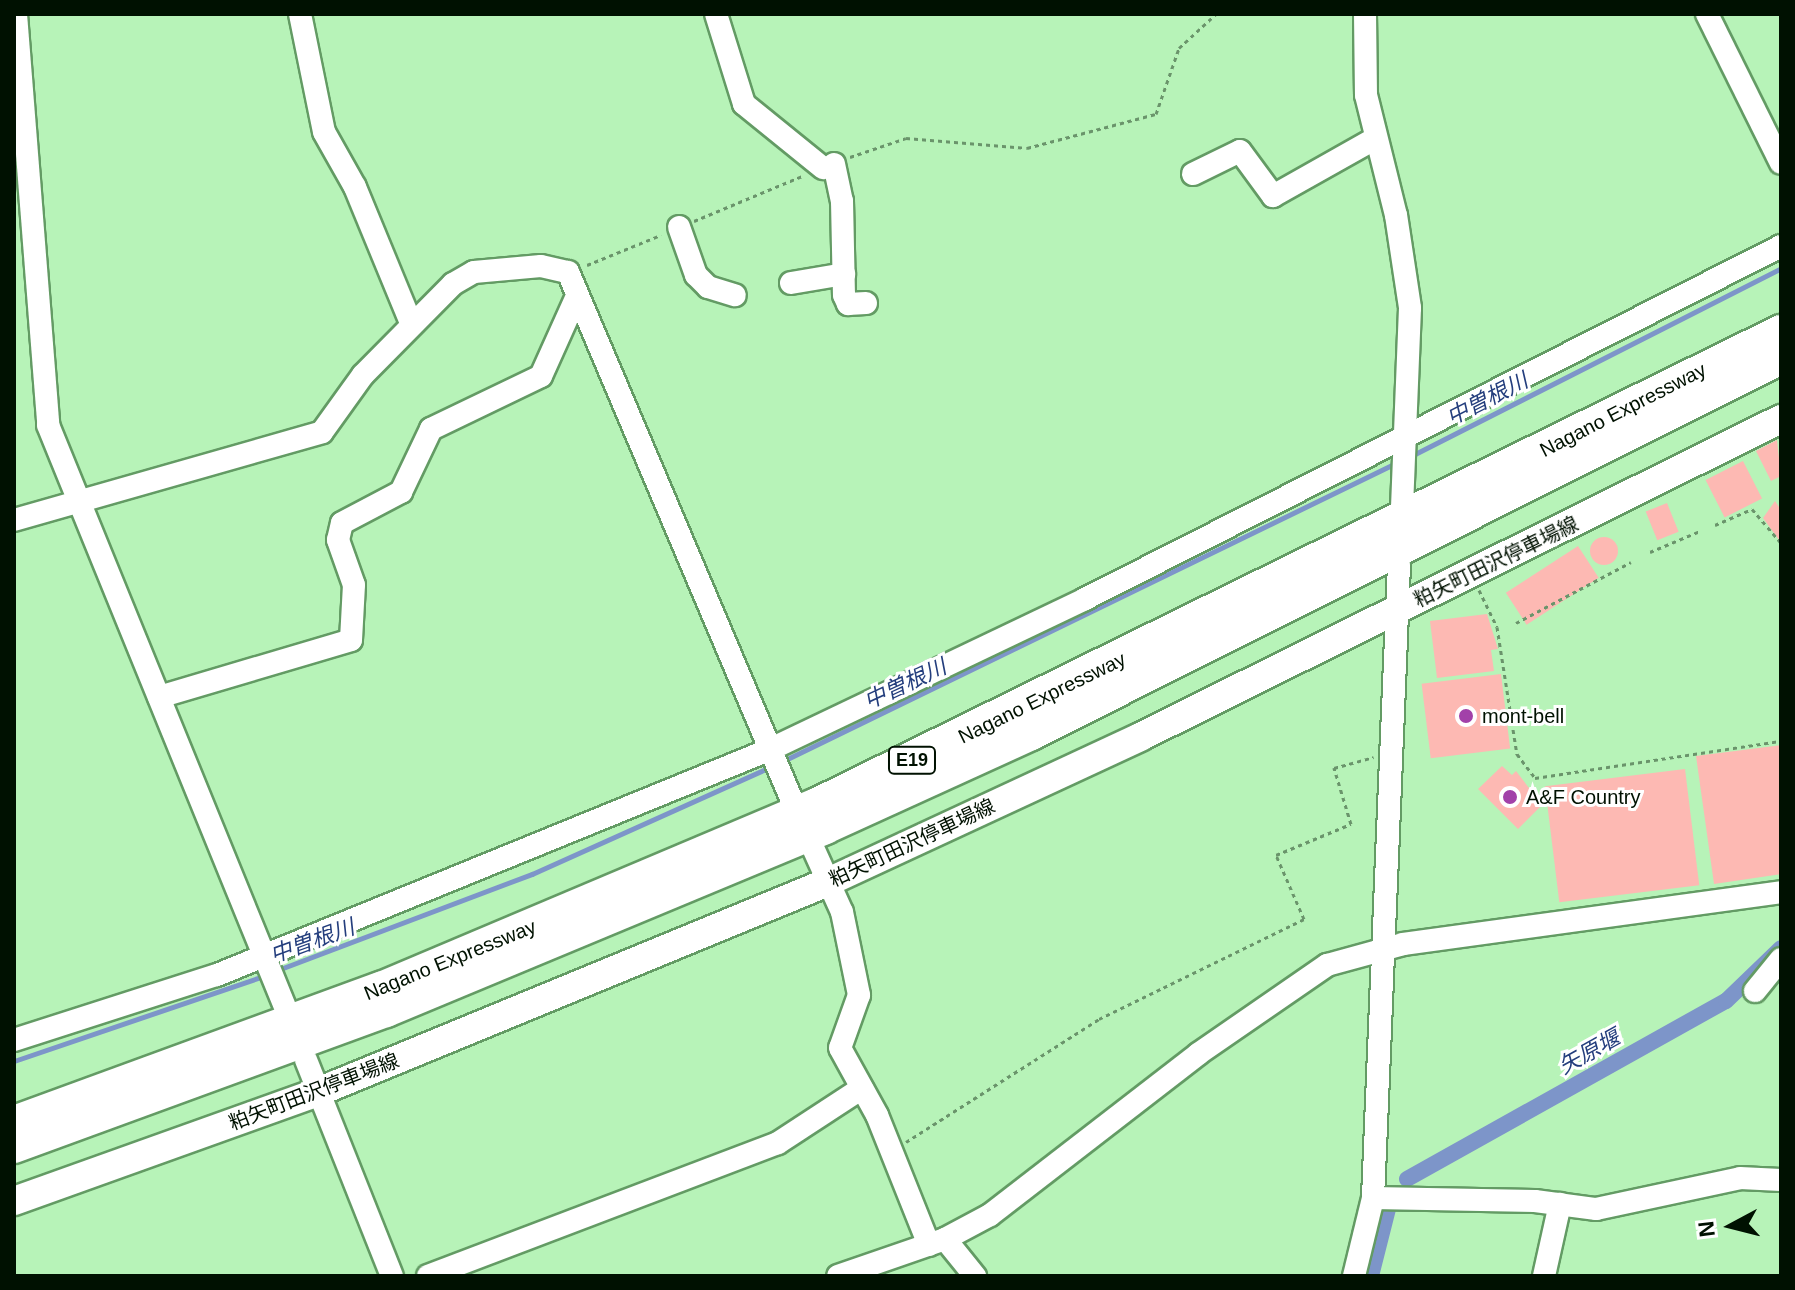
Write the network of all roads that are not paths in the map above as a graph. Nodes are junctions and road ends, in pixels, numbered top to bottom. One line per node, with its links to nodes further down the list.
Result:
1 (300, 14): 16 (street)
2 (716, 14): 11 (street)
3 (1365, 14): 6 (street)
4 (1707, 14): 7 (street)
5 (15, 15): 21 (street)
6 (1374, 139): 8 (street); 20 (street)
7 (1781, 163)
8 (1193, 174)
9 (679, 227): 13 (street)
10 (1781, 246): 20 (street)
11 (844, 274): 12 (street); 15 (street)
12 (791, 283)
13 (735, 295)
14 (576, 298): 16 (street); 26 (street); 27 (street)
15 (866, 303)
16 (411, 323): 21 (street)
17 (1781, 331): 41 (highway, Nagano Expressway / E19)
18 (1781, 358): 42 (highway, Nagano Expressway / E19)
19 (1781, 419): 25 (main road, 粕矢町田沢停車場線)
20 (1405, 438): 22 (street); 27 (street)
21 (79, 503): 23 (street); 26 (street)
22 (1402, 505)
23 (14, 520)
24 (1399, 565): 25 (street)
25 (1396, 611): 30 (main road, 粕矢町田沢停車場線); 32 (street)
26 (159, 697): 33 (street)
27 (771, 749): 28 (street); 33 (street)
28 (791, 798)
29 (814, 850): 30 (street)
30 (828, 882): 39 (street); 40 (main road, 粕矢町田沢停車場線)
31 (1781, 892): 32 (street)
32 (1387, 946): 44 (street); 47 (street)
33 (264, 956): 36 (street); 37 (street)
34 (1781, 959): 35 (street)
35 (1755, 991)
36 (285, 1007)
37 (14, 1040)
38 (306, 1060): 40 (street)
39 (862, 1088): 47 (street); 49 (street)
40 (318, 1092): 45 (main road, 粕矢町田沢停車場線); 48 (street)
41 (14, 1122)
42 (14, 1147)
43 (1781, 1180): 46 (street)
44 (1373, 1198): 46 (street); 52 (street)
45 (14, 1201)
46 (1560, 1204): 53 (street)
47 (937, 1242): 50 (street); 51 (street)
48 (392, 1276)
49 (428, 1276)
50 (838, 1276)
51 (975, 1276)
52 (1354, 1276)
53 (1544, 1276)

